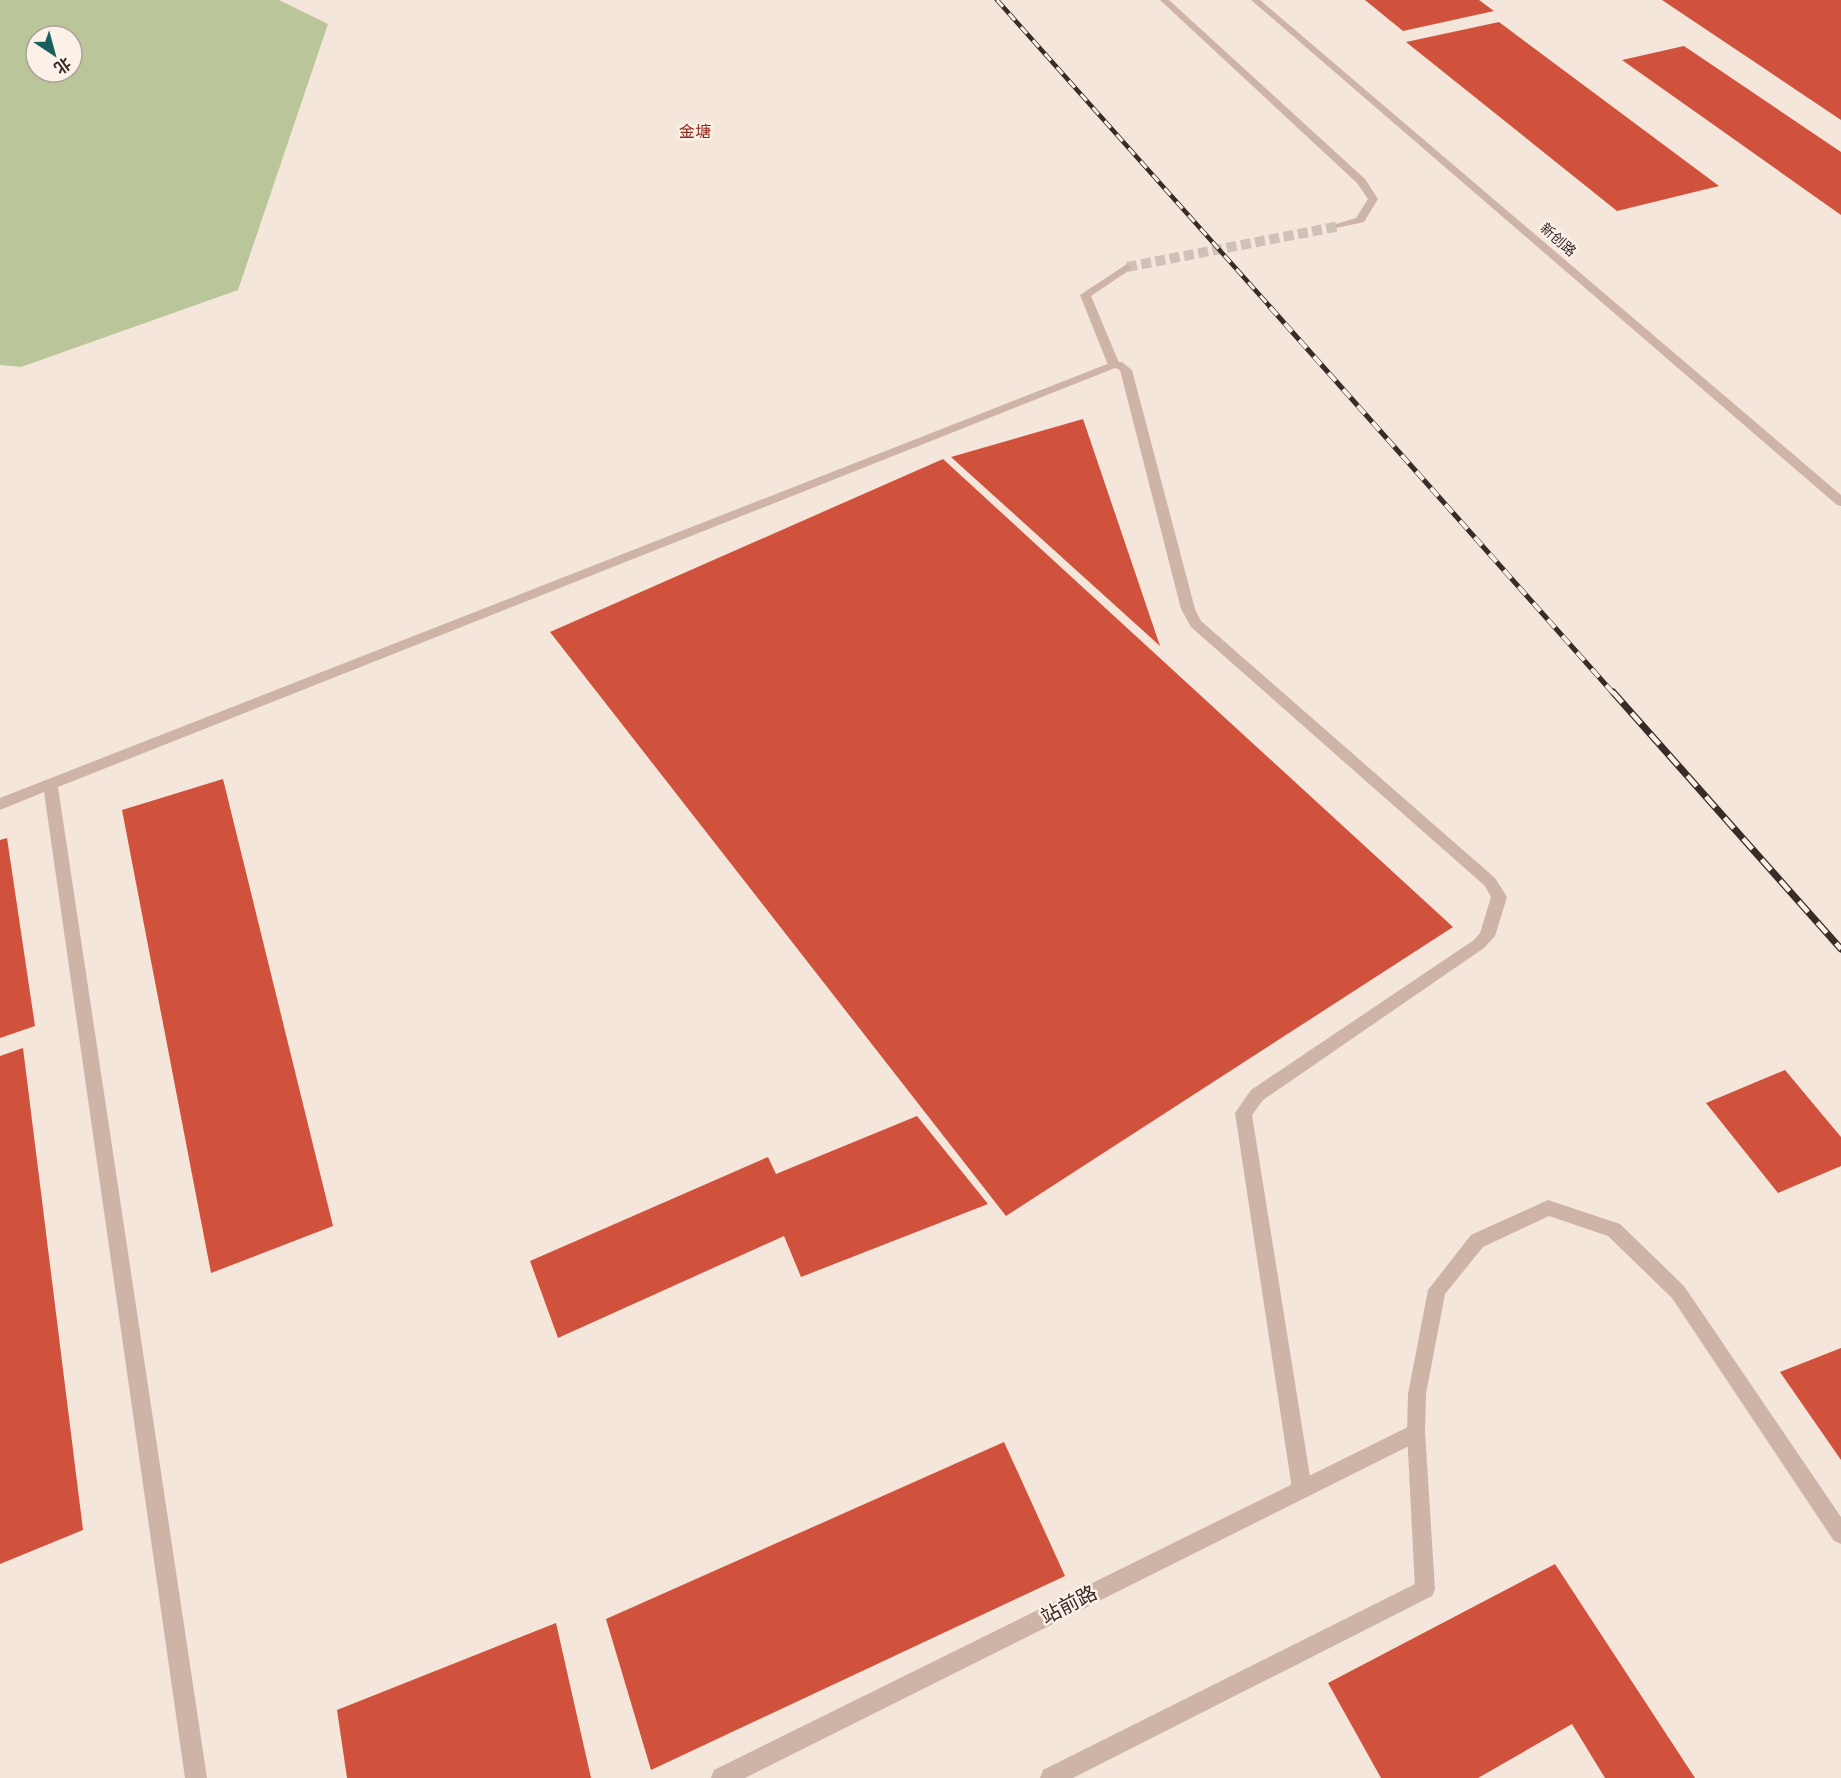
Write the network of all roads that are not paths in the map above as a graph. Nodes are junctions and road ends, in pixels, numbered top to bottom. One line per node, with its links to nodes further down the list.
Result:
1 (1164, 0): 3 (street)
2 (1255, 0): 6 (street, 新创路)
3 (1340, 226)
4 (1127, 267): 5 (street)
5 (1114, 365): 7 (street); 10 (street)
6 (1841, 502)
7 (50, 784): 8 (street); 12 (street)
8 (0, 804)
9 (1416, 1432): 10 (street, 站前路); 11 (street); 14 (street)
10 (1302, 1489): 13 (street, 站前路)
11 (1841, 1534)
12 (196, 1778)
13 (722, 1778)
14 (1051, 1778)

